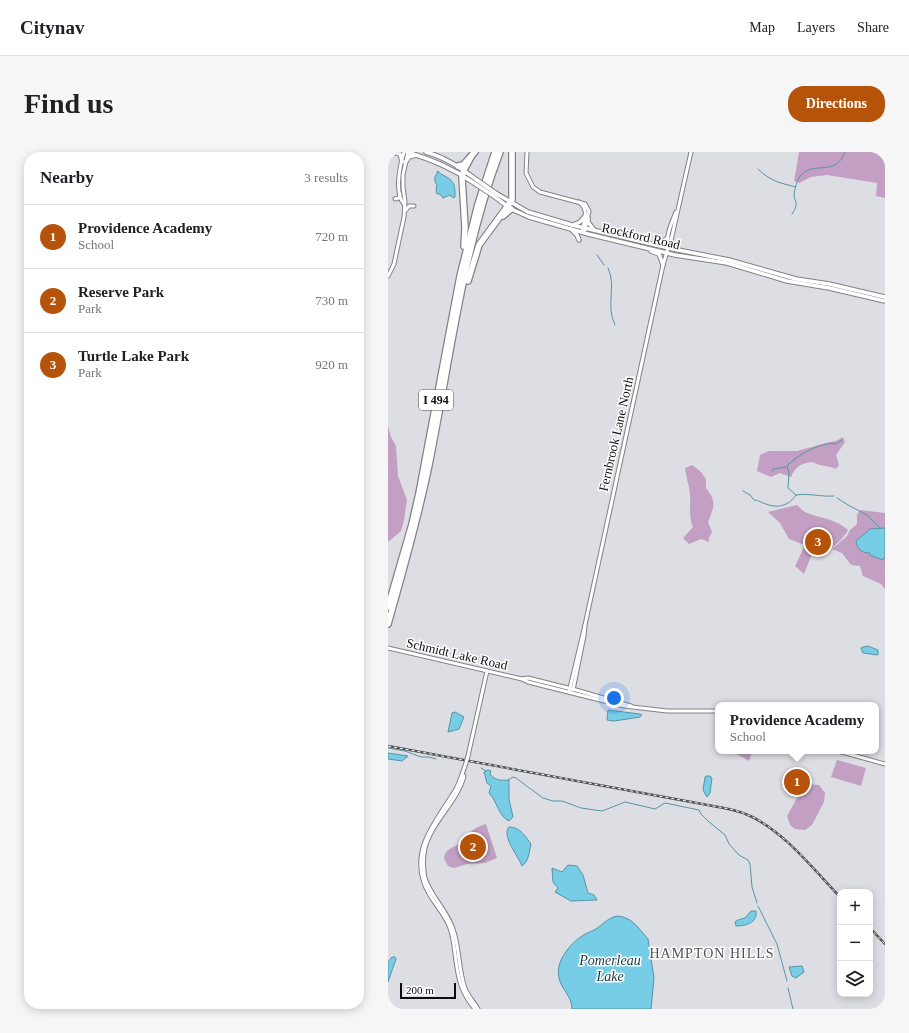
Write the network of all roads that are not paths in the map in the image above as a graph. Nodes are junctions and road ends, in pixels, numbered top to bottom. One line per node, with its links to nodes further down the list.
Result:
1 (393, 152): 13 (main road)
2 (407, 152): 11 (main road, Rockford Road); 13 (street)
3 (426, 152): 12 (main road, Rockford Road)
4 (432, 152): 12 (main road)
5 (495, 152): 34 (highway, I 494)
6 (500, 152): 37 (highway, I 494)
7 (512, 152): 20 (highway)
8 (527, 152): 23 (street)
9 (691, 152): 22 (street, Fernbrook Lane North)
10 (474, 154): 14 (highway); 15 (highway)
11 (423, 156): 13 (main road); 15 (main road, Rockford Road)
12 (442, 157): 14 (main road, Rockford Road)
13 (404, 162): 16 (street); 18 (street)
14 (458, 166): 15 (main road, Rockford Road)
15 (463, 173): 20 (main road, Rockford Road, bridge); 34 (highway)
16 (400, 194): 17 (street); 18 (street)
17 (395, 199)
18 (404, 204): 21 (street)
19 (414, 206): 21 (street)
20 (510, 206): 24 (main road, Rockford Road); 24 (main road, Rockford Road); 37 (highway)
21 (405, 211): 33 (street)
22 (677, 211): 27 (street, Fernbrook Lane North); 31 (street, Fernbrook Lane North)
23 (587, 217): 24 (main road); 25 (street); 26 (main road)
24 (572, 227): 25 (main road, Rockford Road); 28 (main road)
25 (584, 230): 26 (main road, Rockford Road); 29 (main road, Rockford Road)
26 (597, 232): 30 (main road, Rockford Road)
27 (668, 238): 30 (main road); 31 (street, Fernbrook Lane North)
28 (579, 240)
29 (635, 245): 31 (main road, Rockford Road); 32 (main road)
30 (655, 245): 31 (main road, Rockford Road)
31 (667, 250): 32 (street, Fernbrook Lane North); 35 (main road, Rockford Road); 36 (main road, Rockford Road)
32 (663, 265): 42 (street, Fernbrook Lane North)
33 (388, 276)
34 (460, 276): 38 (highway, I 494)
35 (885, 297)
36 (885, 301)
37 (457, 316): 39 (highway, I 494)
38 (388, 607)
39 (388, 624)
40 (388, 648): 41 (street, Schmidt Lake Road)
41 (487, 671): 42 (street, Schmidt Lake Road); 46 (street, bridge)
42 (571, 690): 43 (street, Schmidt Lake Road)
43 (715, 711)
44 (849, 754): 45 (street)
45 (885, 764)
46 (465, 766): 47 (street); 48 (street)
47 (475, 1009)
48 (478, 1009)

